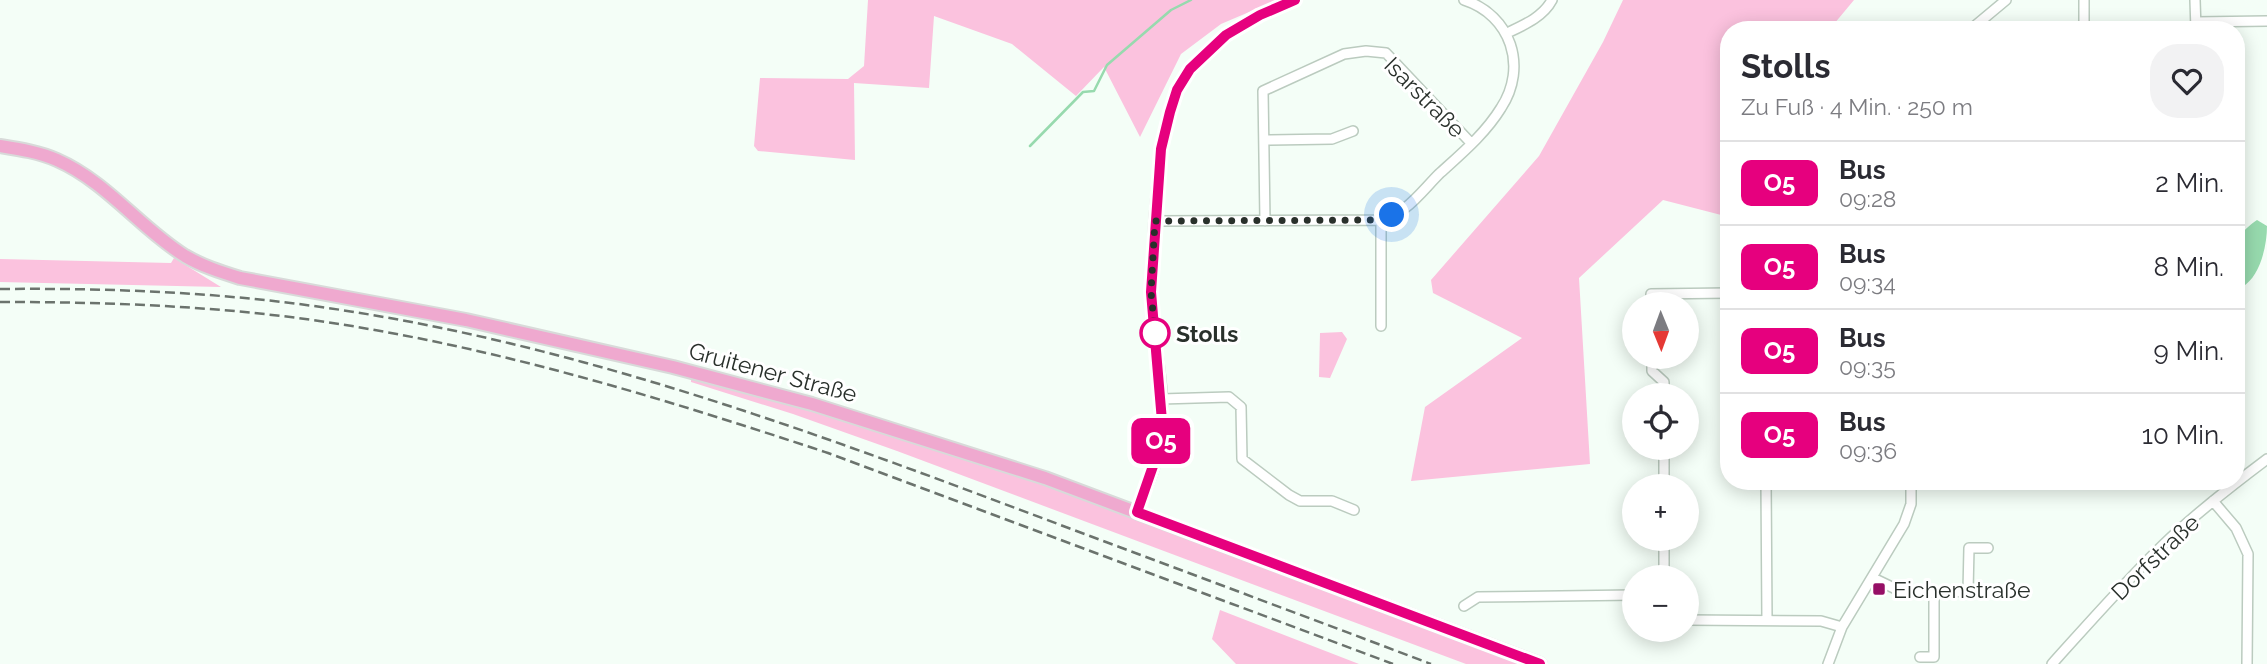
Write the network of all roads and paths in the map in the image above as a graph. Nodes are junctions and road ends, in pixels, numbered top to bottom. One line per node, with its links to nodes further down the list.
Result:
1 (1296, 0): 18 (street)
2 (1464, 0): 12 (street)
3 (1552, 0): 12 (street)
4 (2006, 0): 7 (street)
5 (2084, 0): 8 (street)
6 (2195, 0): 9 (street)
7 (1981, 21)
8 (2084, 21)
9 (2196, 21)
10 (2267, 21): 11 (street)
11 (2245, 23)
12 (1507, 33): 15 (street)
13 (1353, 131): 14 (street)
14 (1265, 140): 15 (street, Isarstraße); 19 (street, Isarstraße)
15 (1471, 143): 17 (street)
16 (0, 146): 33 (main road, Gruitener Straße)
17 (1381, 220): 19 (street); 22 (street)
18 (1155, 221): 19 (street); 25 (street)
19 (1265, 221)
20 (1699, 293): 21 (street)
21 (1720, 293)
22 (1381, 326)
23 (1652, 369): 24 (street)
24 (1664, 383)
25 (1161, 399): 32 (street); 33 (street)
26 (2267, 459): 27 (street, Dorfstraße)
27 (2245, 476)
28 (1766, 490): 40 (street)
29 (1911, 490): 35 (street)
30 (2228, 490): 31 (street, Dorfstraße)
31 (2214, 501): 45 (street, Dorfstraße); 46 (street)
32 (1354, 510)
33 (1137, 512): 43 (main road, Gruitener Straße)
34 (1988, 548): 36 (street)
35 (1872, 578): 36 (street); 41 (street)
36 (1934, 593): 42 (street)
37 (1622, 595): 38 (street)
38 (1464, 606)
39 (1699, 620): 40 (street)
40 (1767, 620): 41 (street)
41 (1842, 627): 44 (street)
42 (1920, 657)
43 (1540, 664)
44 (1828, 664)
45 (2052, 664)
46 (2247, 664)

